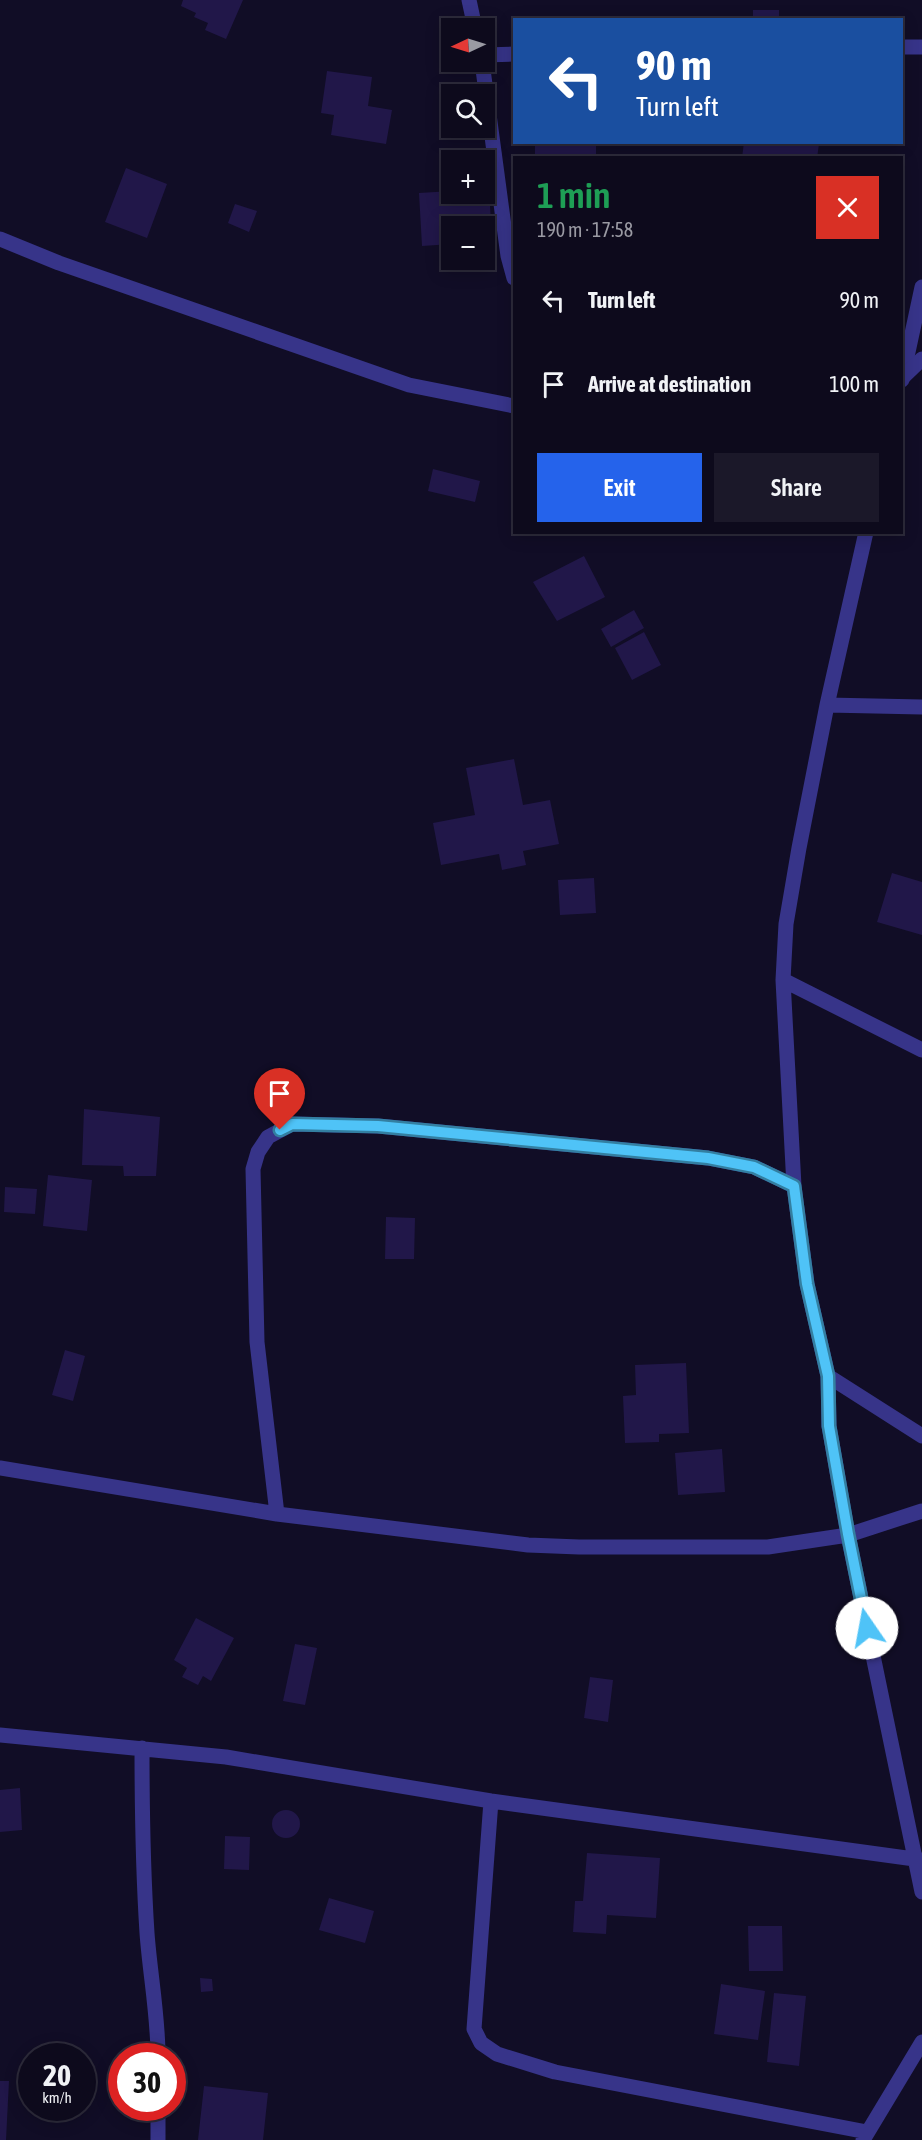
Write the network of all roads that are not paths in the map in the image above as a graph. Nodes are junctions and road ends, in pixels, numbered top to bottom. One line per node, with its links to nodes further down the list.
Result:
1 (469, 0): 2 (street)
2 (473, 18)
3 (903, 47): 4 (street)
4 (922, 47)
5 (513, 54): 6 (street)
6 (495, 55)
7 (483, 72): 9 (street)
8 (0, 239): 14 (street)
9 (513, 274)
10 (922, 287): 12 (street)
11 (922, 359): 13 (street)
12 (903, 373)
13 (903, 377)
14 (513, 405)
15 (866, 534): 16 (street)
16 (827, 705): 17 (street); 18 (street)
17 (922, 707)
18 (783, 980): 19 (street); 20 (street)
19 (922, 1050)
20 (794, 1186): 21 (street); 25 (street)
21 (828, 1376): 22 (street); 26 (street)
22 (922, 1436)
23 (0, 1468): 25 (street)
24 (922, 1511): 26 (street)
25 (277, 1515): 26 (street)
26 (848, 1534): 30 (street)
27 (0, 1735): 28 (street)
28 (142, 1748): 29 (street); 33 (street)
29 (491, 1801): 30 (street); 35 (street)
30 (918, 1860): 31 (street)
31 (922, 1892)
32 (922, 2042): 35 (street)
33 (158, 2043)
34 (158, 2121): 36 (street)
35 (865, 2136)
36 (158, 2140)

